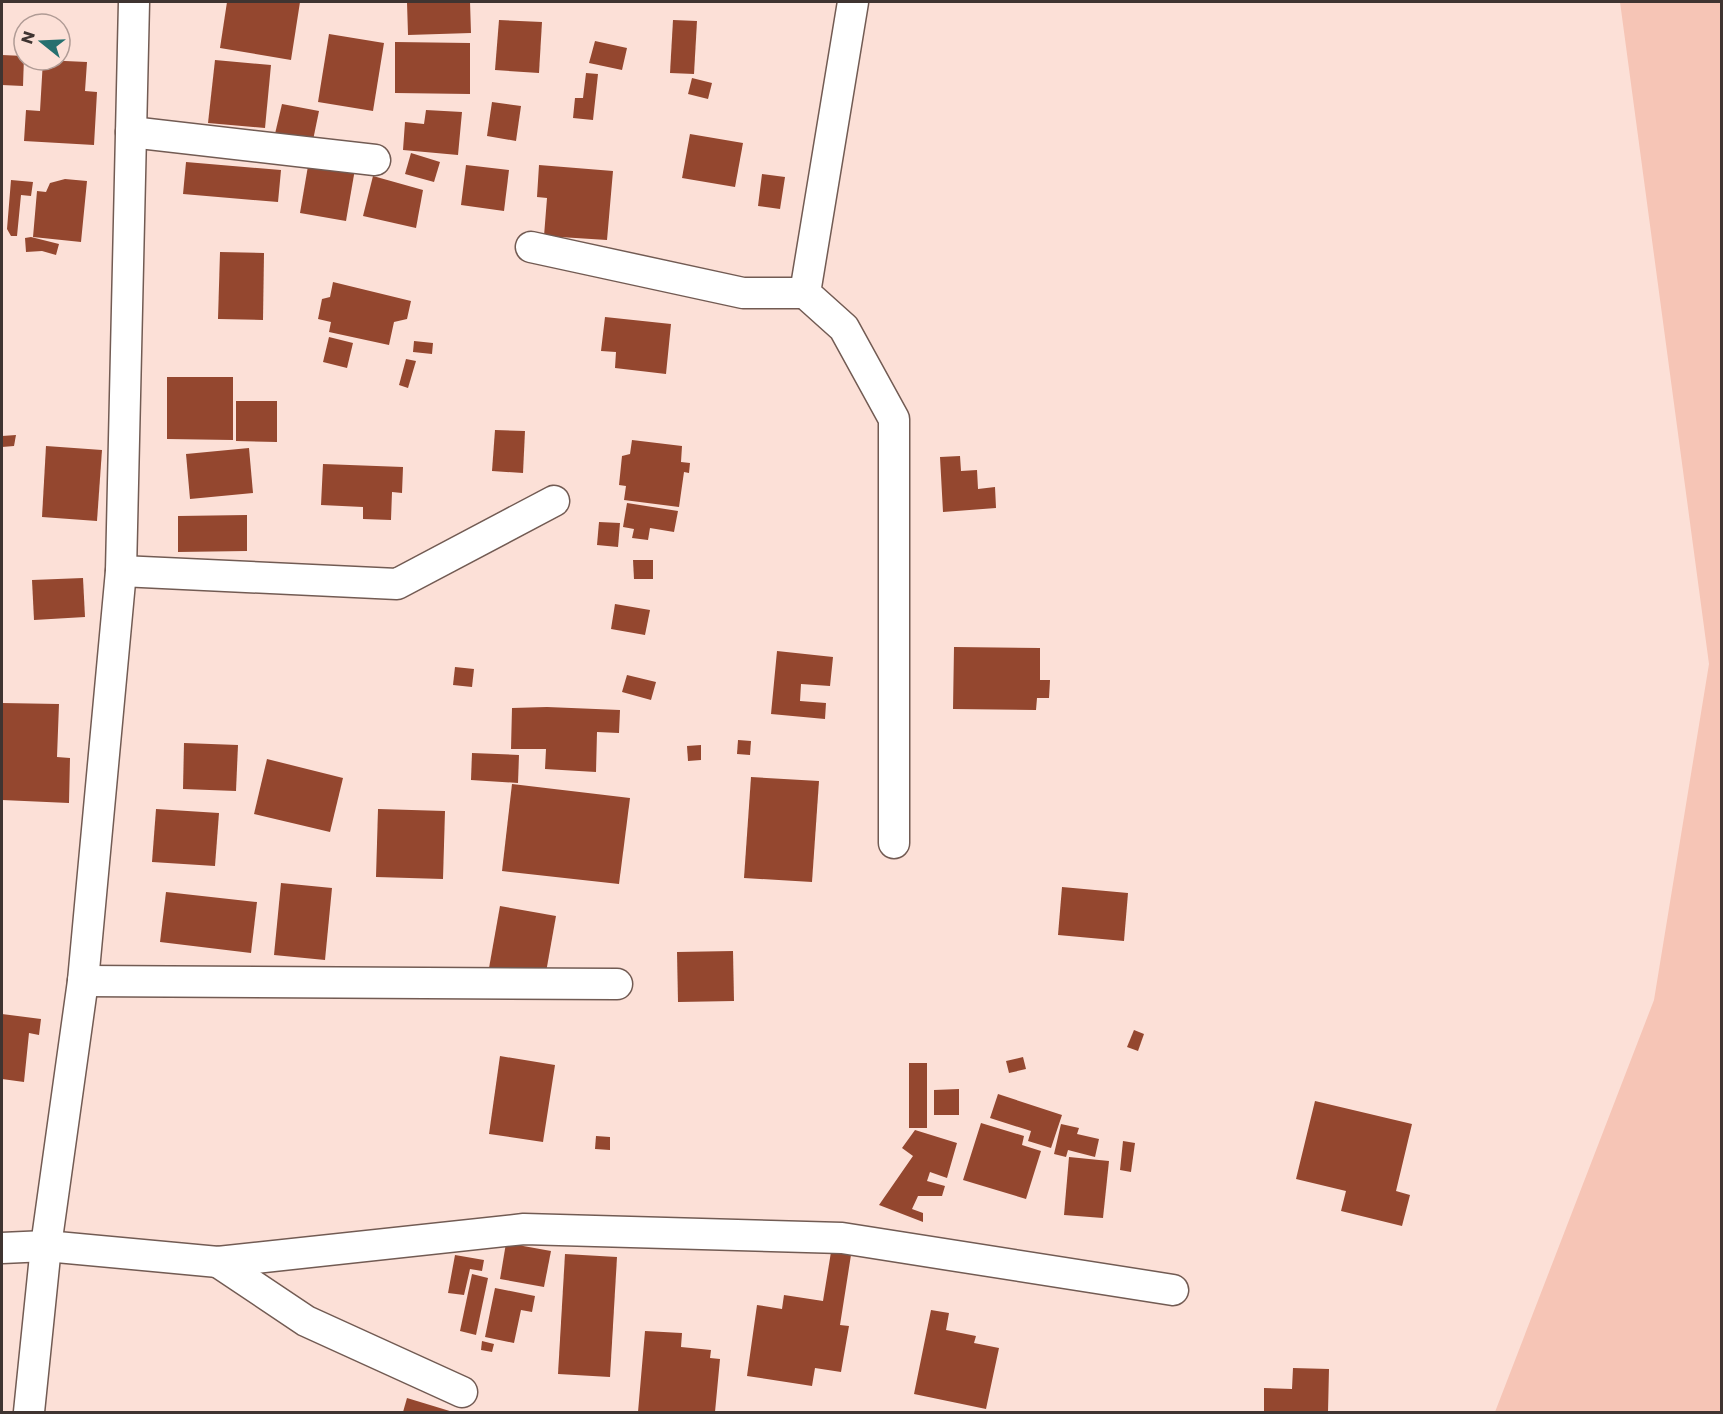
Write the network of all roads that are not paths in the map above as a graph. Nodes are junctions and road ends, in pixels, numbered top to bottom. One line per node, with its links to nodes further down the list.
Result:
1 (134, 2): 3 (street)
2 (853, 2): 6 (street)
3 (131, 132): 4 (street); 8 (street)
4 (375, 160)
5 (531, 247): 6 (street)
6 (806, 293): 9 (street)
7 (554, 501): 8 (street)
8 (121, 571): 10 (street)
9 (894, 843)
10 (83, 981): 11 (street); 12 (street)
11 (617, 984)
12 (46, 1246): 13 (street); 14 (street); 17 (street)
13 (2, 1248)
14 (218, 1262): 15 (street); 16 (street)
15 (1173, 1290)
16 (462, 1392)
17 (29, 1413)

